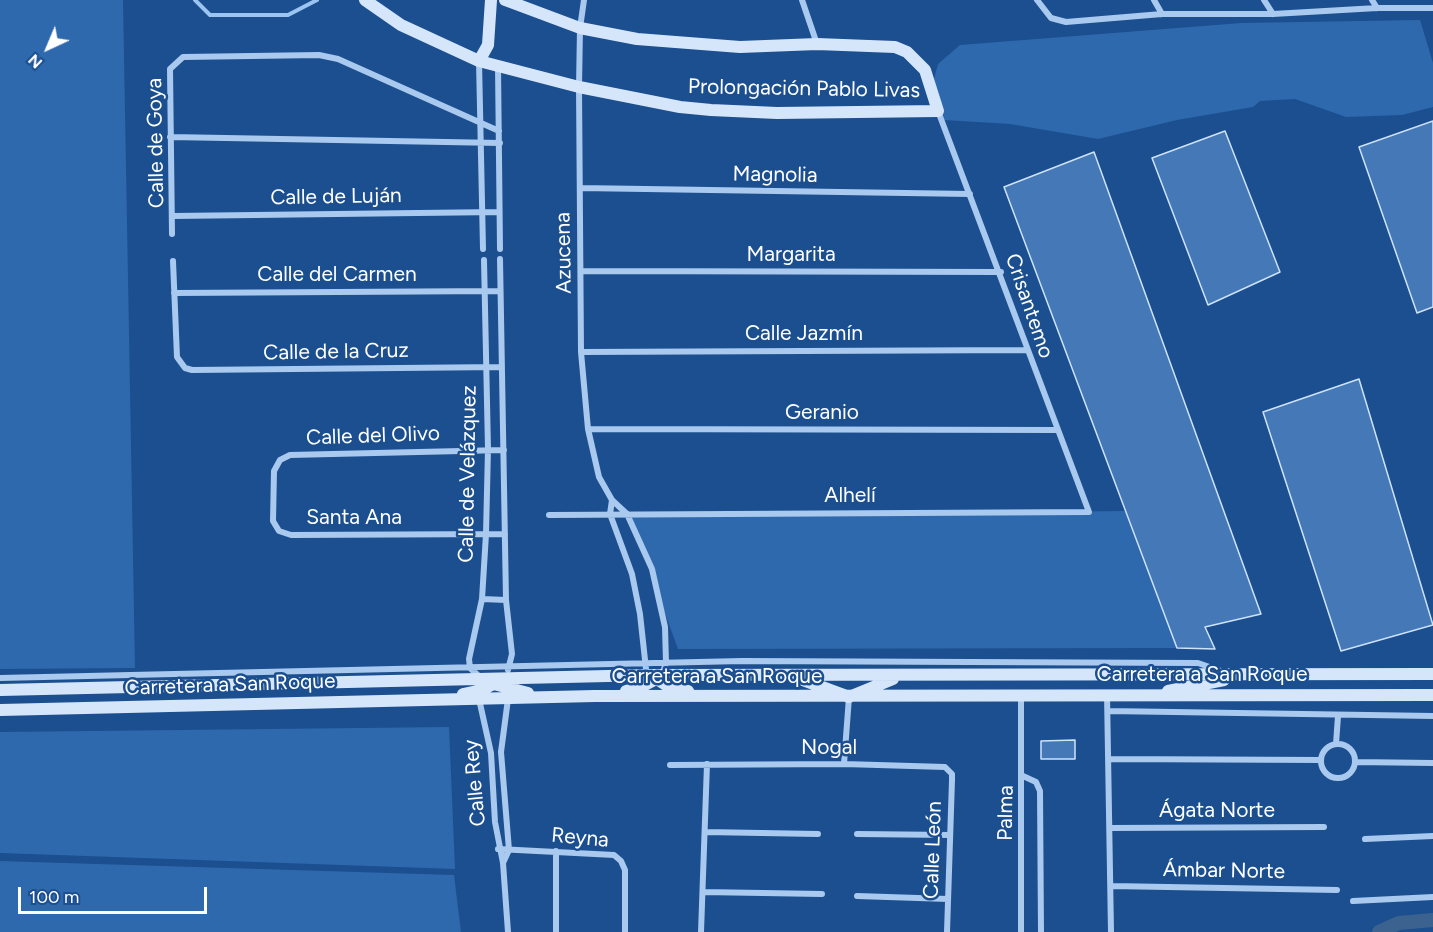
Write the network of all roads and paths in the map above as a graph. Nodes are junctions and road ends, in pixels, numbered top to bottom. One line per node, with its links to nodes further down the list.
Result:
1 (365, 0): 17 (main road, Prolongación Pablo Livas)
2 (491, 0): 16 (main road)
3 (505, 0): 14 (main road, Prolongación Pablo Livas)
4 (584, 0): 14 (street, Azucena)
5 (802, 0): 15 (street)
6 (1036, 0): 12 (street)
7 (1154, 0): 12 (street)
8 (1264, 0): 13 (street)
9 (1372, 0): 10 (street)
10 (1377, 8): 11 (street); 13 (street)
11 (1433, 8)
12 (1162, 14): 13 (street)
13 (1273, 15)
14 (580, 28): 15 (main road, Prolongación Pablo Livas); 19 (street, Azucena)
15 (817, 44): 20 (main road, Prolongación Pablo Livas)
16 (488, 45): 17 (main road); 18 (main road)
17 (478, 61): 18 (main road, Prolongación Pablo Livas); 21 (street)
18 (498, 66): 19 (main road, Prolongación Pablo Livas); 22 (street)
19 (579, 87): 20 (main road, Prolongación Pablo Livas); 26 (street, Azucena)
20 (938, 111): 27 (street, Crisantemo)
21 (479, 123): 22 (street); 23 (street, Calle de Goya); 24 (street)
22 (499, 131): 25 (street)
23 (170, 136): 24 (street); 30 (street, Calle de Goya)
24 (480, 142): 25 (street); 28 (street)
25 (500, 143): 29 (street)
26 (580, 189): 27 (street, Magnolia); 37 (street, Azucena)
27 (970, 194): 38 (street, Crisantemo)
28 (482, 211): 29 (street, Calle de Luján); 30 (street, Calle de Luján); 32 (street)
29 (499, 212): 33 (street)
30 (173, 216): 31 (street, Calle de Goya)
31 (172, 234)
32 (483, 249)
33 (500, 249)
34 (484, 260): 39 (street, Calle de Velázquez)
35 (500, 260): 40 (street, Calle de Velázquez)
36 (173, 261): 41 (street)
37 (581, 270): 38 (street, Margarita); 43 (street, Azucena)
38 (1001, 272): 42 (street, Crisantemo)
39 (484, 290): 40 (street, Calle del Carmen); 41 (street, Calle del Carmen); 44 (street, Calle de Velázquez)
40 (500, 291): 45 (street, Calle de Velázquez)
41 (174, 293): 44 (street, Calle de la Cruz)
42 (1027, 350): 43 (street, Calle Jazmín); 47 (street, Crisantemo)
43 (580, 352): 46 (street, Azucena)
44 (486, 367): 45 (street, Calle de la Cruz); 48 (street, Calle de Velázquez)
45 (502, 367): 49 (street, Calle de Velázquez)
46 (588, 429): 47 (street, Geranio); 51 (street, Azucena)
47 (1057, 430): 52 (street, Crisantemo)
48 (488, 449): 49 (street, Calle del Olivo); 50 (street, Calle del Olivo); 56 (street, Calle de Velázquez)
49 (504, 450): 57 (street, Calle de Velázquez)
50 (280, 460): 56 (street, Santa Ana)
51 (612, 500): 53 (street); 54 (street, Azucena)
52 (1089, 512): 54 (street, Alhelí)
53 (610, 514): 54 (street, Alhelí); 55 (street, Alhelí); 62 (street)
54 (627, 514): 62 (street)
55 (549, 515)
56 (486, 534): 57 (street, Santa Ana); 58 (street, Calle de Velázquez)
57 (505, 534): 59 (street, Calle de Velázquez)
58 (482, 599): 59 (street); 61 (street, Calle de Velázquez)
59 (506, 600): 60 (street, Calle de Velázquez)
60 (510, 667): 61 (street); 62 (street); 68 (street)
61 (470, 668): 67 (street); 68 (street)
62 (656, 672): 65 (main road, Carretera a San Roque); 66 (street); 68 (main road, Carretera a San Roque); 73 (main road); 74 (main road)
63 (1433, 674): 66 (main road, Carretera a San Roque)
64 (906, 675): 65 (main road, Carretera a San Roque); 66 (main road, Carretera a San Roque); 77 (main road)
65 (787, 676): 77 (main road)
66 (1230, 676): 75 (main road)
67 (0, 678)
68 (493, 682): 69 (main road, Carretera a San Roque); 76 (main road); 80 (main road)
69 (0, 690)
70 (1107, 693): 71 (main road, Carretera a San Roque); 75 (main road, Carretera a San Roque); 82 (street)
71 (1021, 694): 77 (main road, Carretera a San Roque); 96 (street, Palma)
72 (1433, 695): 75 (main road, Carretera a San Roque)
73 (595, 696): 74 (main road, Carretera a San Roque); 76 (main road, Carretera a San Roque)
74 (713, 696): 77 (main road, Carretera a San Roque)
75 (1145, 696)
76 (550, 697): 79 (main road, Carretera a San Roque)
77 (849, 697): 93 (street)
78 (478, 699): 79 (main road, Carretera a San Roque); 80 (main road, Carretera a San Roque); 87 (street, Calle Rey)
79 (508, 699): 86 (street, Calle Rey)
80 (432, 700): 81 (main road, Carretera a San Roque)
81 (0, 711)
82 (1108, 711): 83 (street); 88 (street)
83 (1338, 716): 84 (street); 85 (street)
84 (1433, 716)
85 (1336, 744): 89 (street); 90 (street)
86 (501, 752): 87 (street); 106 (street, Calle Rey)
87 (491, 753): 105 (street, Calle Rey)
88 (1109, 759): 89 (street); 98 (street)
89 (1320, 760): 90 (street)
90 (1355, 762): 91 (street)
91 (1433, 763)
92 (707, 764): 93 (street, Nogal); 94 (street, Nogal); 99 (street)
93 (844, 764): 95 (street, Nogal)
94 (670, 765)
95 (950, 770): 102 (street, Calle León)
96 (1023, 776): 122 (street, Palma); 123 (street)
97 (1324, 826): 98 (street, Ágata Norte)
98 (1110, 828): 109 (street)
99 (705, 832): 100 (street); 111 (street)
100 (818, 834)
101 (856, 834): 102 (street)
102 (950, 835): 115 (street, Calle León)
103 (1433, 836): 104 (street)
104 (1365, 839)
105 (498, 849): 106 (street, Reyna); 108 (street, Calle Rey)
106 (509, 849): 107 (street, Reyna); 108 (street, Calle Rey)
107 (556, 851): 118 (street); 119 (street, Reyna)
108 (503, 863): 117 (street, Calle Rey)
109 (1111, 886): 110 (street, Ámbar Norte); 124 (street)
110 (1337, 890)
111 (703, 892): 112 (street); 120 (street)
112 (822, 894)
113 (857, 896): 115 (street)
114 (1433, 897): 116 (street)
115 (948, 899): 121 (street, Calle León)
116 (1353, 901)
117 (508, 932)
118 (556, 932)
119 (625, 932)
120 (701, 932)
121 (947, 932)
122 (1021, 932)
123 (1041, 932)
124 (1111, 932)

